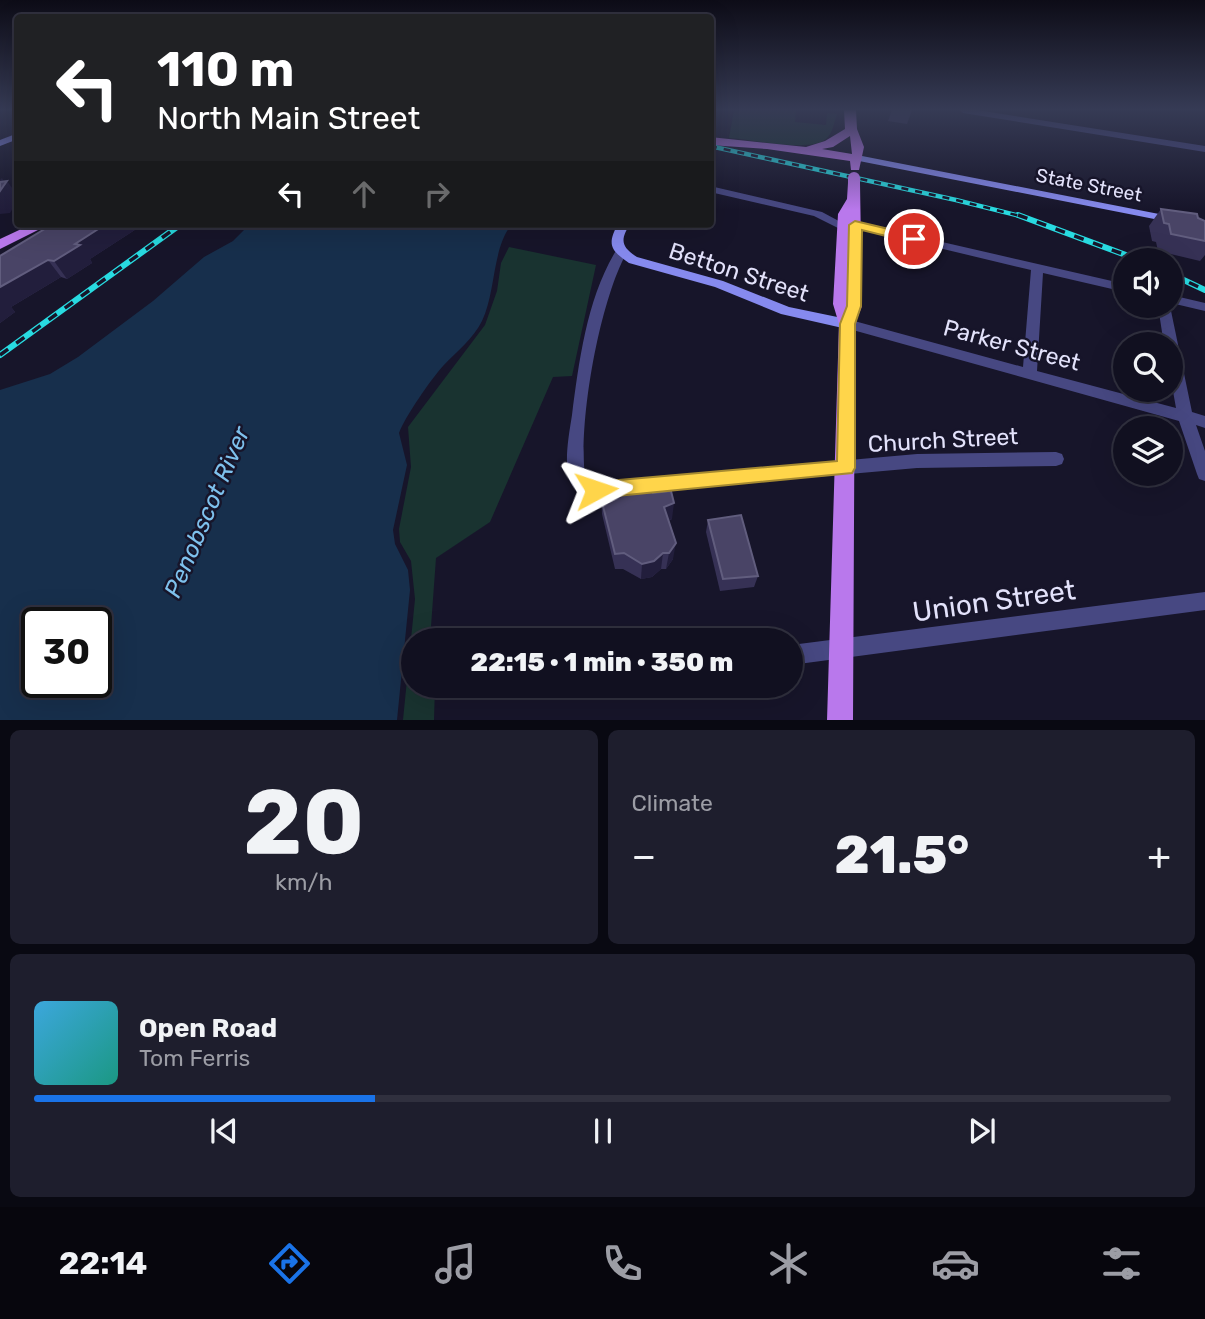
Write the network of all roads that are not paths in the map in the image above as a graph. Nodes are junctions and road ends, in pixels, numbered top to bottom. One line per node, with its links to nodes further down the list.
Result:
1 (714, 144): 8 (main road, State Street)
2 (719, 144): 6 (main road, State Street)
3 (827, 144): 6 (main road)
4 (850, 144): 8 (main road)
5 (1171, 144): 7 (street)
6 (801, 149): 8 (main road, State Street)
7 (1205, 149)
8 (854, 168): 10 (main road); 11 (main road, State Street)
9 (714, 190): 10 (street)
10 (849, 226): 18 (street); 23 (main road)
11 (1205, 226)
12 (19, 228): 15 (main road)
13 (35, 228): 16 (main road)
14 (622, 228): 17 (main road)
15 (0, 237)
16 (0, 245)
17 (621, 252): 23 (main road, Betton Street); 28 (street, Church Street)
18 (1037, 268): 19 (street); 24 (street)
19 (1113, 285)
20 (1183, 302): 21 (street)
21 (1205, 307)
22 (1166, 318): 25 (street)
23 (847, 324): 24 (street, Parker Street); 28 (main road)
24 (1030, 373): 25 (street, Parker Street)
25 (1185, 417): 26 (street, Parker Street); 29 (street)
26 (1205, 422)
27 (1055, 459): 28 (street, Church Street)
28 (846, 468): 31 (main road)
29 (1205, 474)
30 (1205, 601): 31 (street, Union Street)
31 (843, 650): 32 (street, Union Street); 33 (main road)
32 (803, 654)
33 (840, 720)

